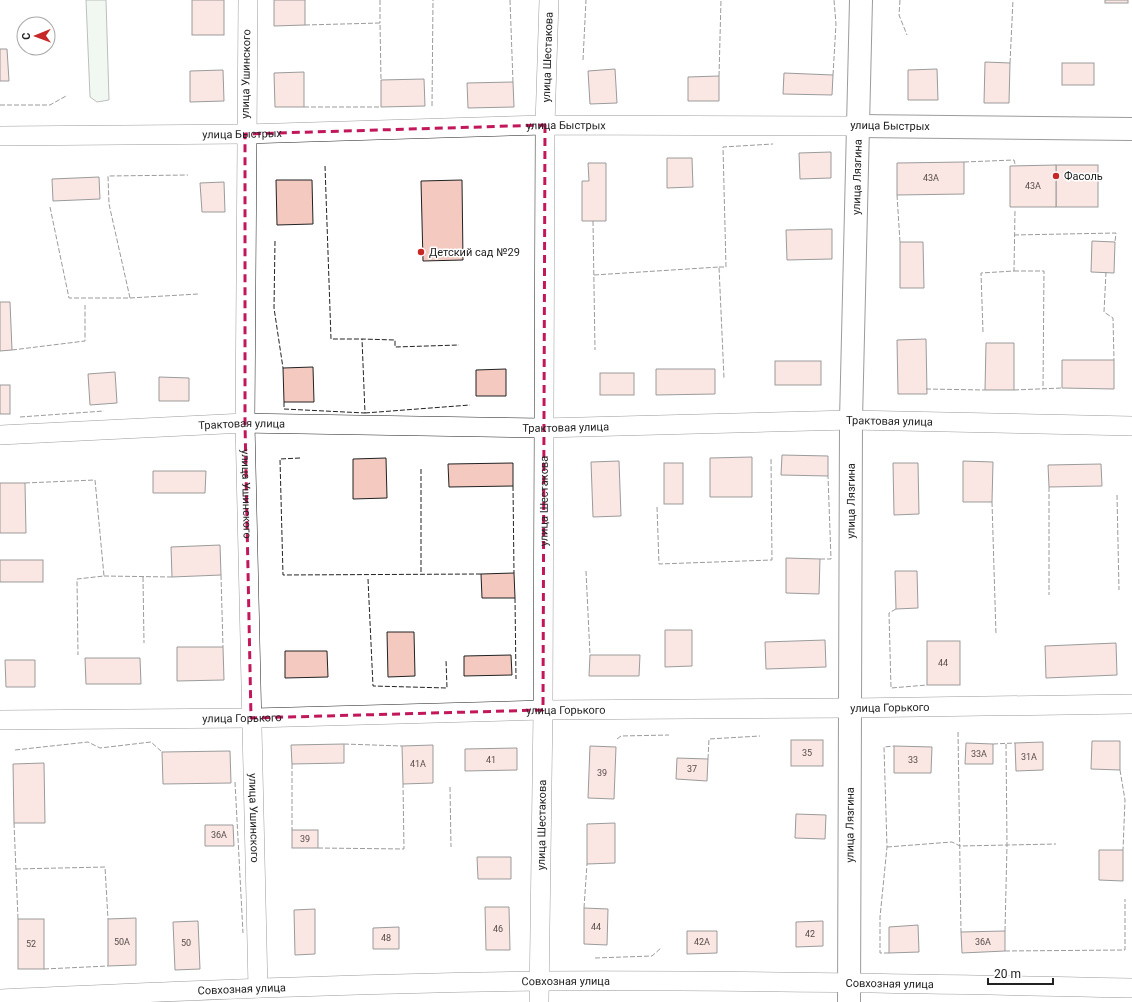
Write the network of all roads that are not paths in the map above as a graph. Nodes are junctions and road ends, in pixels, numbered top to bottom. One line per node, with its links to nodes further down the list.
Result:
1 (248, 0): 7 (street, улица Ушинского)
2 (549, 0): 4 (street, улица Шестакова)
3 (861, 0): 5 (main road, улица Лязгина)
4 (546, 125): 5 (street, улица Быстрых); 7 (street, улица Быстрых); 12 (street, улица Шестакова)
5 (858, 126): 6 (main road, улица Быстрых); 9 (main road, улица Лязгина)
6 (1132, 129)
7 (246, 134): 8 (street, улица Быстрых); 10 (street, улица Ушинского)
8 (0, 136)
9 (851, 420): 11 (street, Трактовая улица); 12 (street, Трактовая улица); 15 (main road, улица Лязгина)
10 (245, 423): 12 (street, Трактовая улица); 13 (street, Трактовая улица); 17 (street, улица Ушинского)
11 (1132, 426)
12 (543, 428): 16 (street, улица Шестакова)
13 (0, 435)
14 (1132, 704): 15 (street, улица Горького)
15 (851, 708): 16 (street, улица Горького); 22 (main road, улица Лязгина)
16 (543, 710): 17 (street, улица Горького); 19 (street, улица Шестакова)
17 (251, 718): 18 (street, улица Горького); 20 (street, улица Ушинского)
18 (0, 720)
19 (539, 981): 20 (street, Совхозная улица); 22 (street, Совхозная улица); 24 (street, улица Шестакова)
20 (258, 988): 23 (street, Совхозная улица)
21 (1132, 988): 22 (street, Совхозная улица)
22 (849, 992)
23 (0, 999)
24 (539, 1002)

